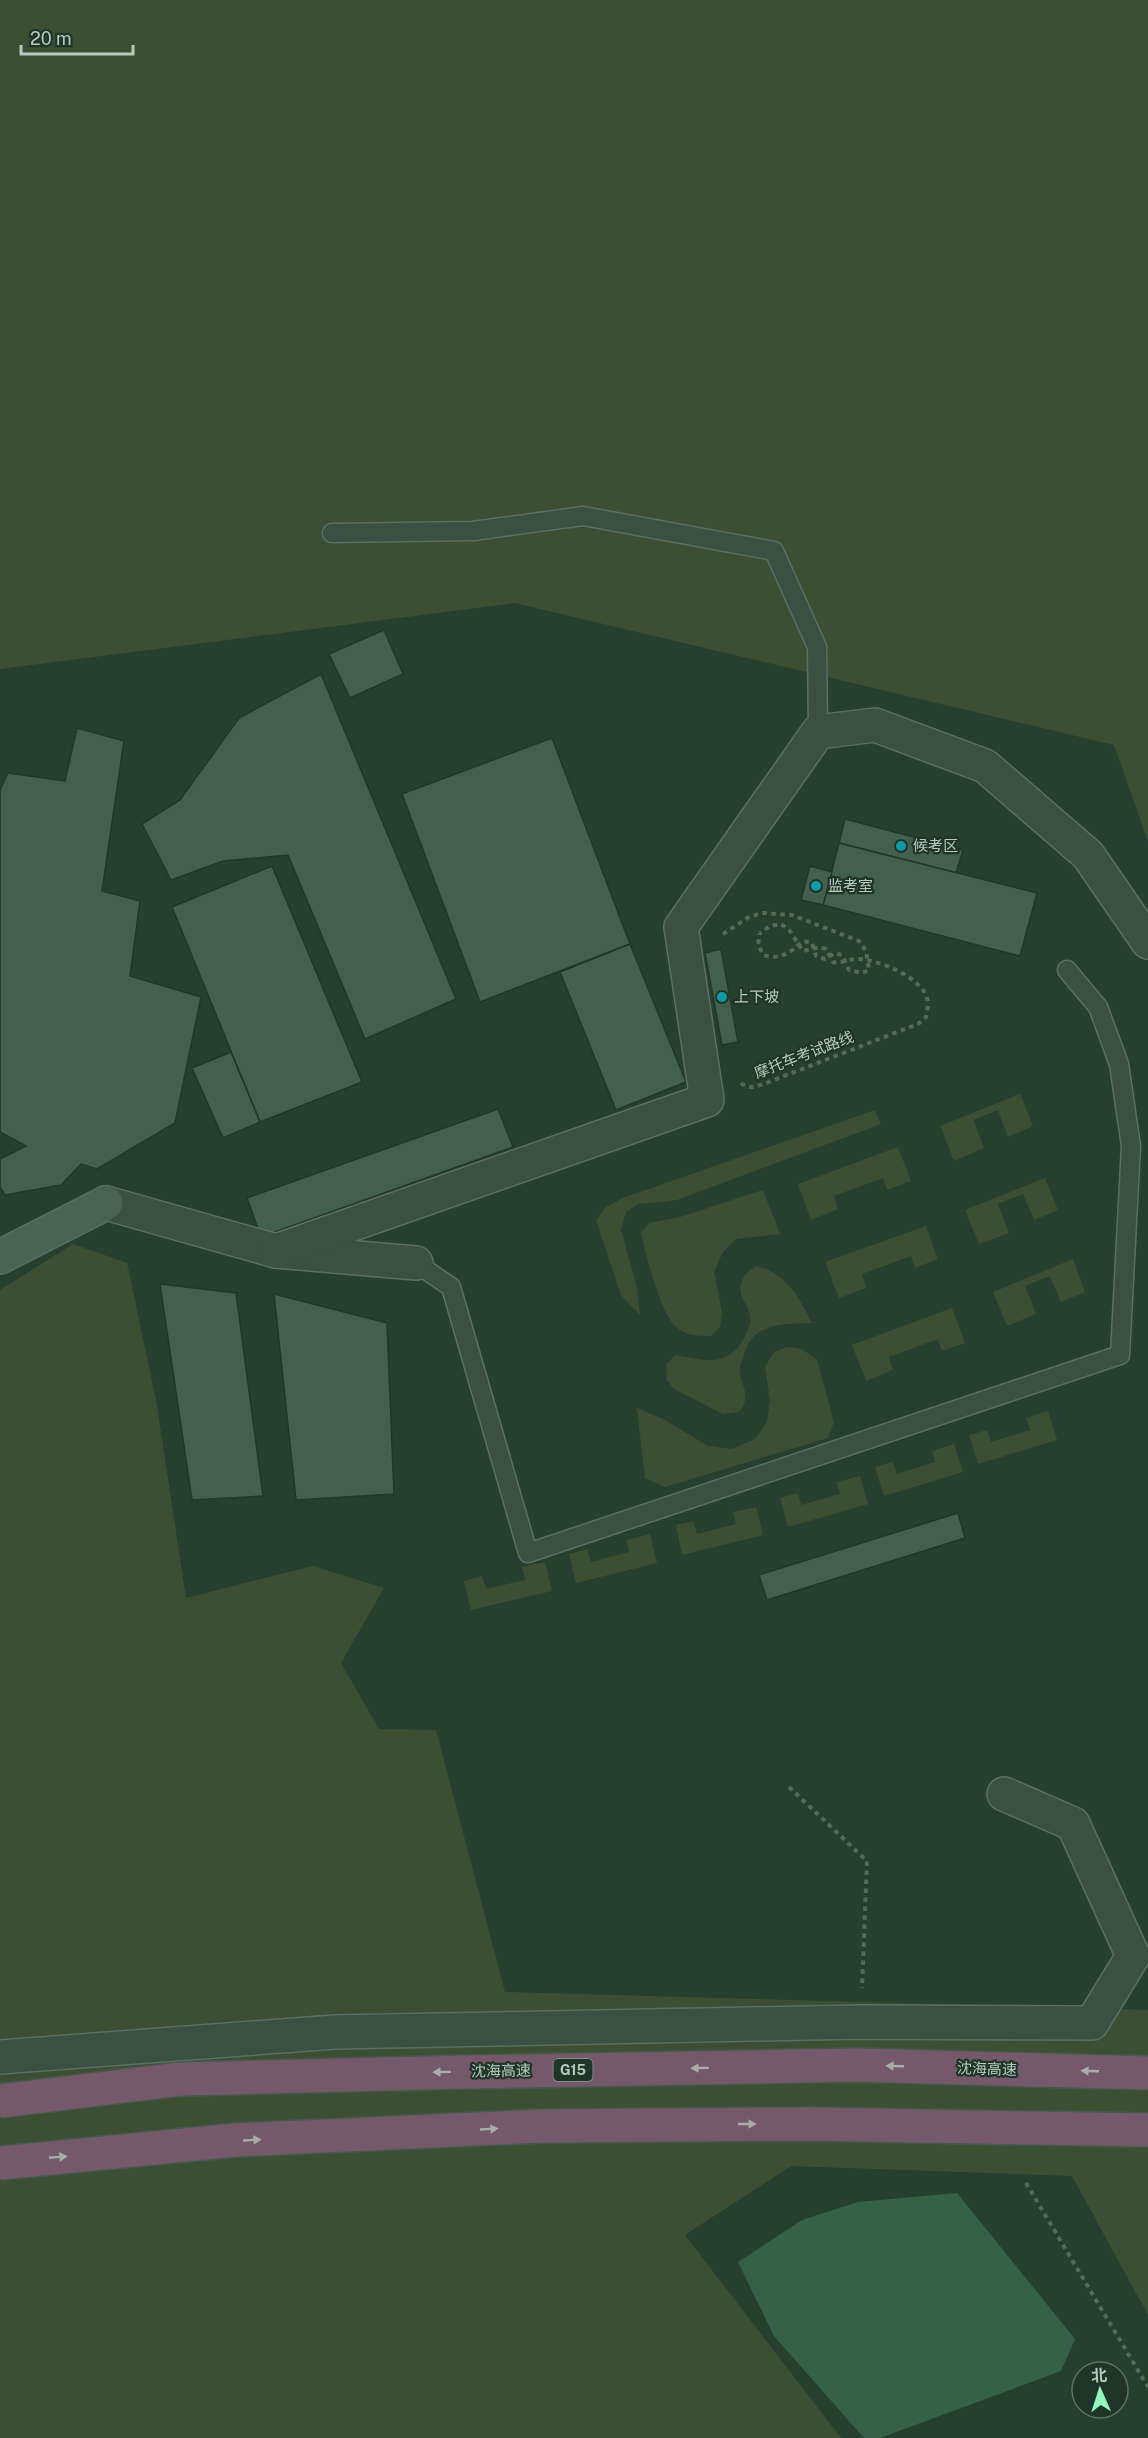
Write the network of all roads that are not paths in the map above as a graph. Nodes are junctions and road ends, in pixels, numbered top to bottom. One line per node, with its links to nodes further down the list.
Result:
1 (332, 533): 2 (lane)
2 (818, 732): 3 (street); 5 (street)
3 (1148, 942)
4 (1067, 970): 7 (lane)
5 (276, 1251): 6 (street); 7 (street)
6 (0, 1257)
7 (416, 1263)
8 (1004, 1794): 9 (street)
9 (0, 2057)
10 (1148, 2073): 11 (highway, 沈海高速 / G15, one-way to 11, bridge)
11 (0, 2101)
12 (1148, 2130): 13 (highway, one-way to 12, bridge)
13 (0, 2163)

